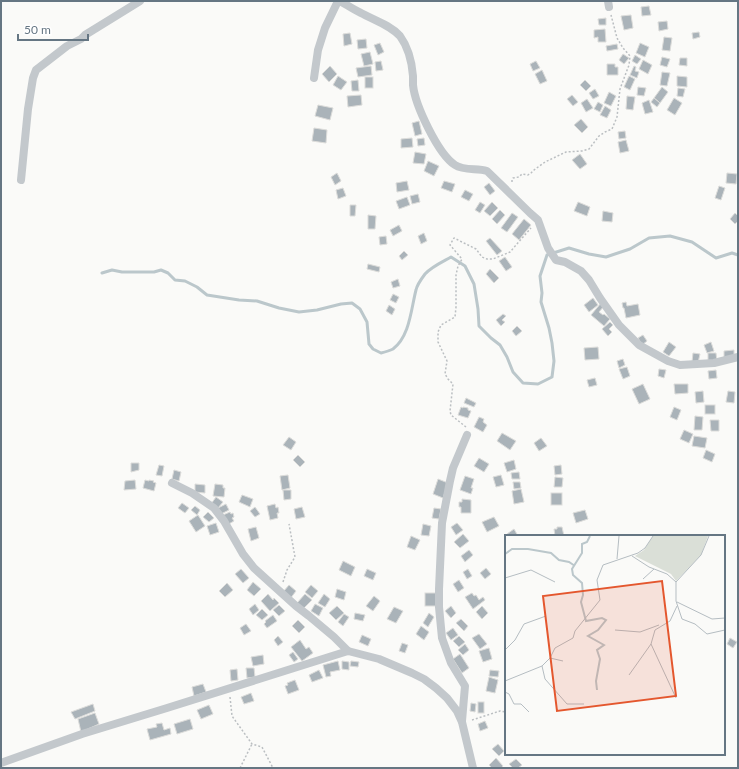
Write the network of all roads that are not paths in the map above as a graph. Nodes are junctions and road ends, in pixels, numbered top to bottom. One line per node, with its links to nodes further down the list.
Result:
1 (140, 1): 4 (street)
2 (339, 1): 3 (street); 5 (street)
3 (314, 78)
4 (21, 180)
5 (738, 357)
6 (468, 435): 9 (street)
7 (172, 483): 8 (street)
8 (348, 651): 9 (street); 10 (street)
9 (462, 722): 11 (street)
10 (1, 763)
11 (473, 768)

